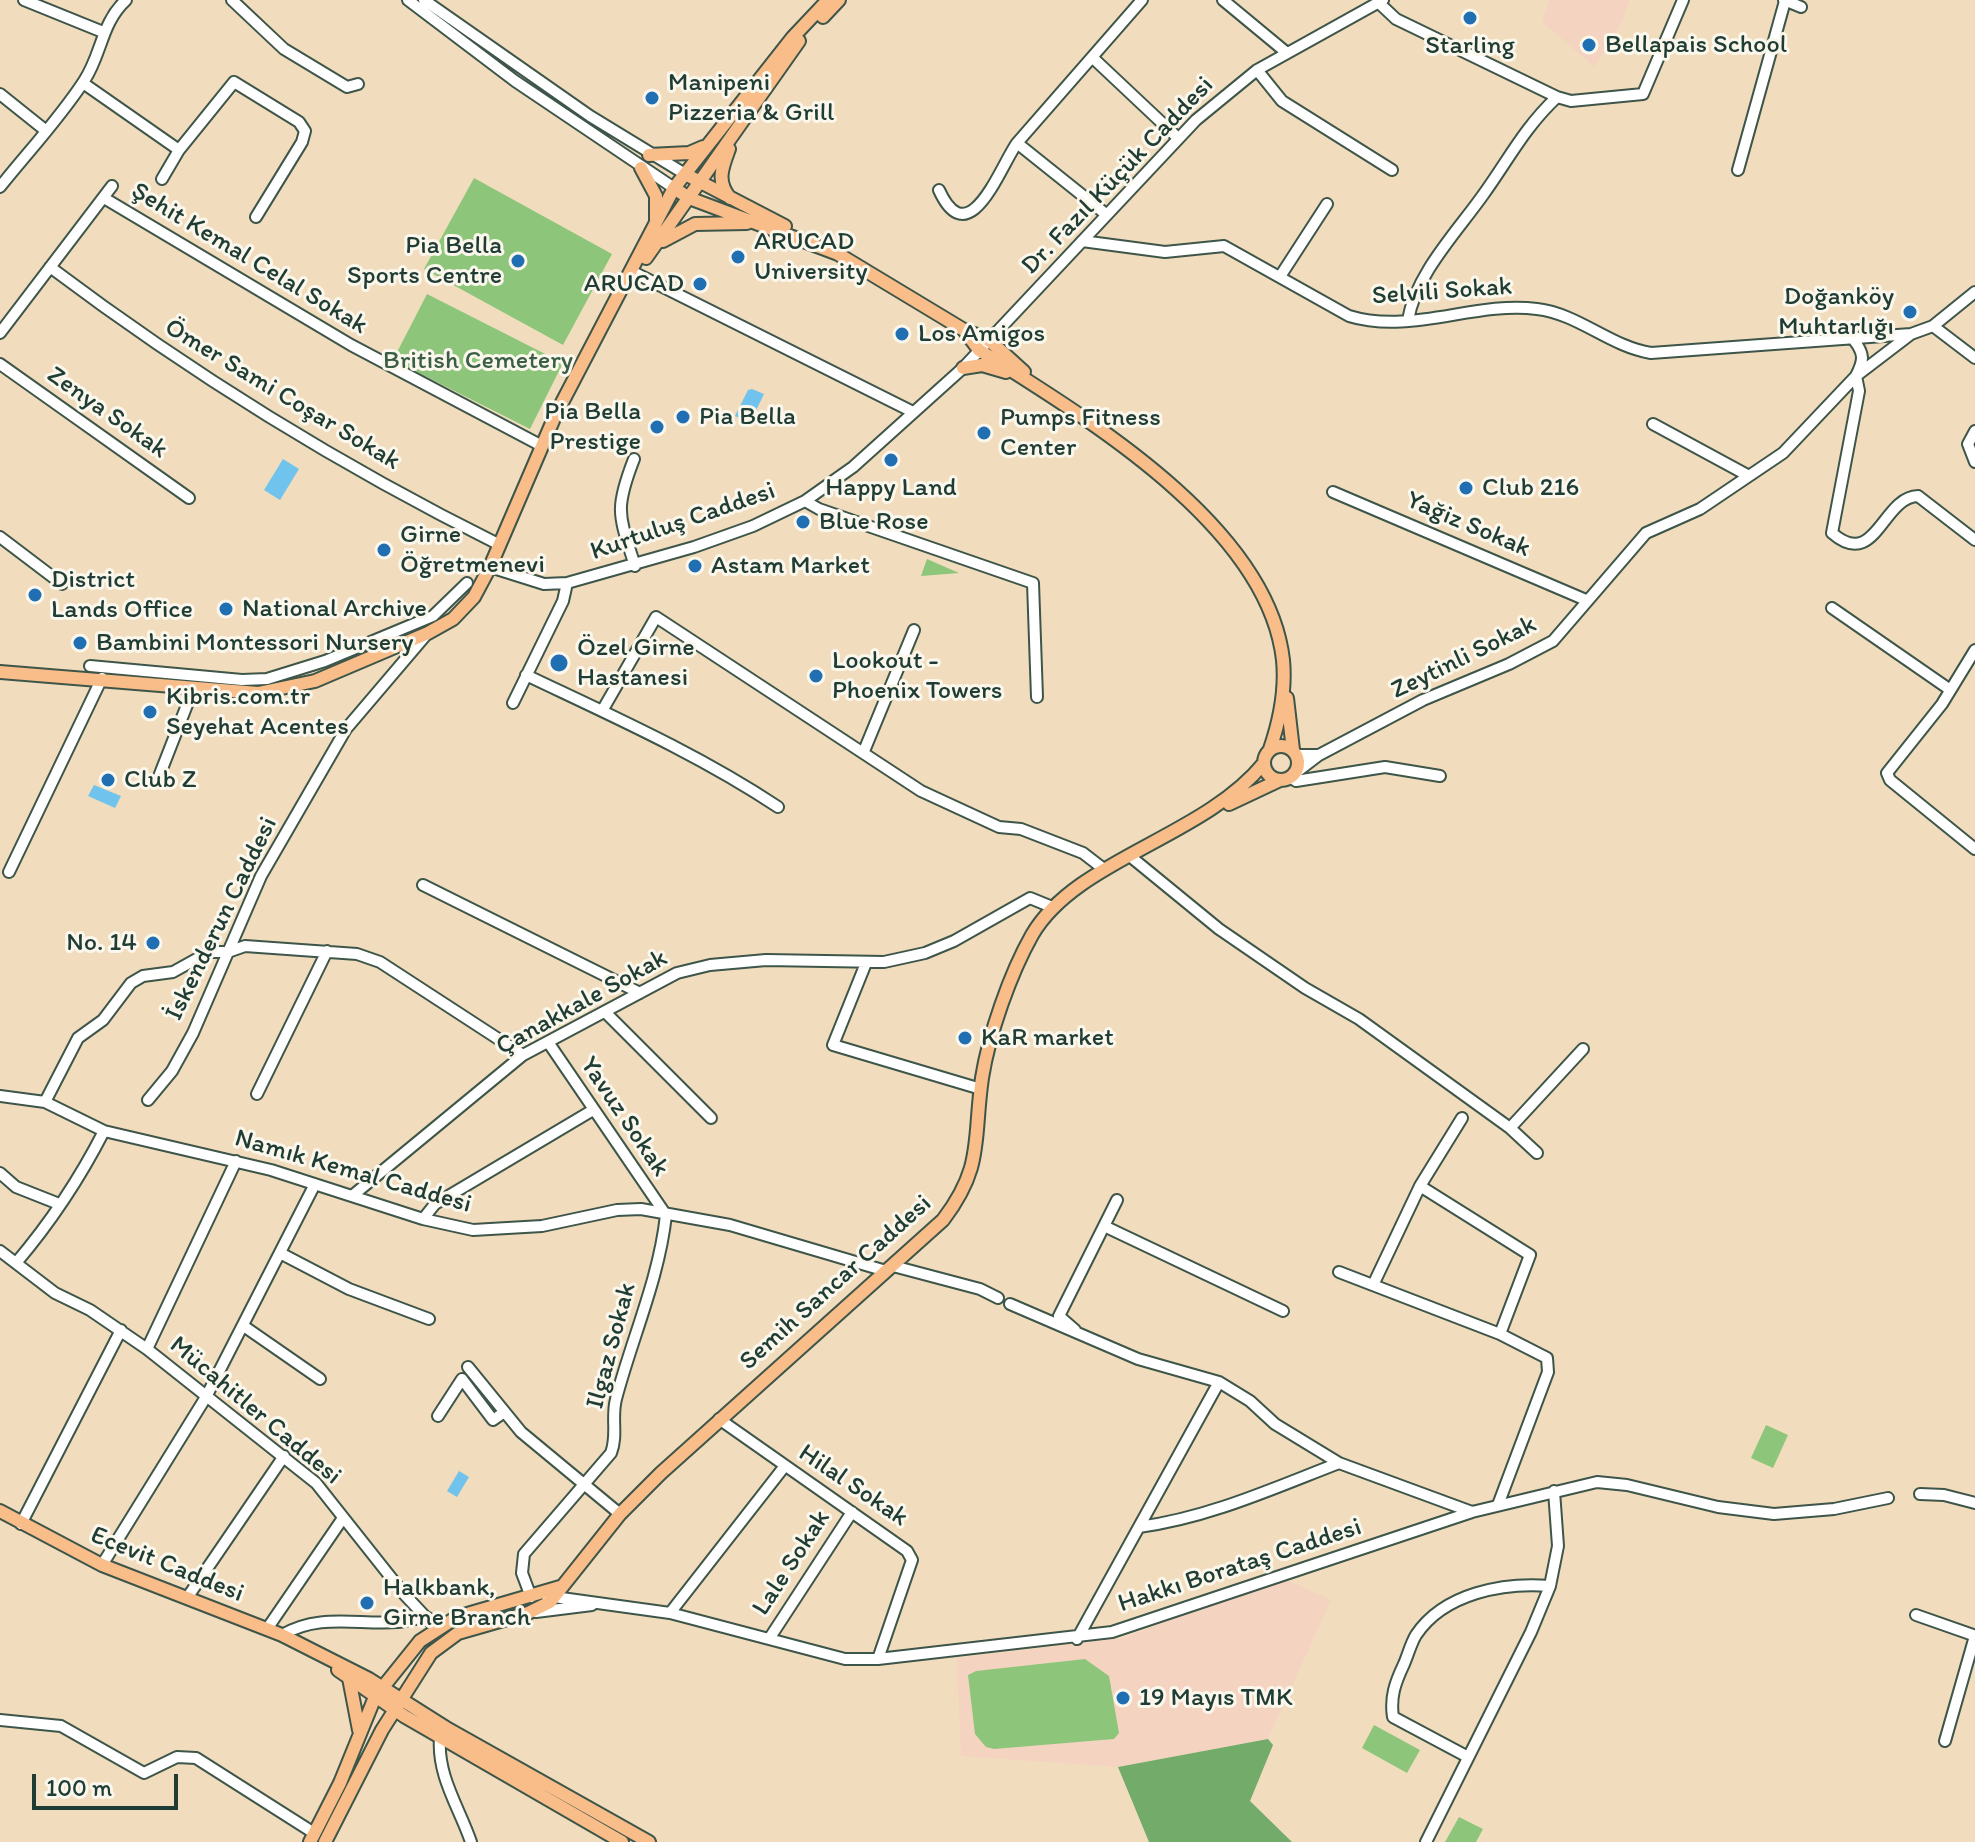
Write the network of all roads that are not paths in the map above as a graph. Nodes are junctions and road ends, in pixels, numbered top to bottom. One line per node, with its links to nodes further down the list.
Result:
1 (24, 0): 14 (street)
2 (126, 0): 14 (street)
3 (232, 0): 20 (street)
4 (408, 0): 30 (street)
5 (424, 0): 29 (street)
6 (828, 0): 16 (main road)
7 (839, 0): 16 (main road)
8 (1142, 0): 17 (street)
9 (1683, 0): 22 (street)
10 (1784, 0): 13 (street); 32 (street)
11 (1381, 1): 15 (street, Dr. Fazıl Küçük Caddesi); 22 (street)
12 (1230, 2): 15 (street)
13 (1801, 7)
14 (103, 32): 19 (street)
15 (1287, 53): 18 (street, Dr. Fazıl Küçük Caddesi)
16 (783, 58): 24 (main road); 27 (main road)
17 (1093, 58): 25 (street); 26 (street)
18 (1257, 70): 25 (street, Dr. Fazıl Küçük Caddesi); 31 (street)
19 (83, 83): 23 (street); 28 (street)
20 (358, 84)
21 (0, 94): 23 (street)
22 (1557, 97): 54 (street)
23 (45, 130): 37 (street)
24 (736, 131): 35 (main road); 42 (main road)
25 (1178, 138): 44 (street, Dr. Fazıl Küçük Caddesi)
26 (1017, 143): 39 (street); 44 (street)
27 (706, 146): 29 (main road); 33 (main road)
28 (179, 150): 34 (street); 45 (street)
29 (649, 155): 33 (street)
30 (641, 168): 38 (street); 48 (main road)
31 (1392, 170)
32 (1738, 170)
33 (685, 174): 35 (main road); 38 (main road)
34 (162, 179)
35 (700, 183): 41 (main road); 42 (main road)
36 (112, 186): 40 (street)
37 (0, 187)
38 (674, 188): 41 (main road); 48 (main road)
39 (939, 190)
40 (104, 198): 50 (street); 71 (street, Şehit Kemal Celal Sokak)
41 (689, 198): 46 (main road); 48 (main road)
42 (731, 201): 49 (main road)
43 (1327, 204): 52 (street)
44 (1107, 215): 47 (street, Dr. Fazıl Küçük Caddesi)
45 (256, 217)
46 (763, 224): 48 (main road); 49 (main road)
47 (1082, 241): 52 (street, Selvili Sokak); 60 (street, Dr. Fazıl Küçük Caddesi)
48 (653, 243): 51 (main road, İskenderun Caddesi)
49 (816, 244): 56 (main road, Semih Sancar Caddesi)
50 (50, 267): 57 (street); 80 (street, Ömer Sami Coşar Sokak)
51 (633, 272): 68 (street); 71 (main road, İskenderun Caddesi)
52 (1281, 275): 54 (street, Selvili Sokak)
53 (1975, 292): 55 (street, Zeytinli Sokak)
54 (1408, 320): 59 (street, Selvili Sokak)
55 (1933, 326): 58 (street, Zeytinli Sokak); 62 (street)
56 (964, 330): 60 (main road, Semih Sancar Caddesi); 61 (main road, Semih Sancar Caddesi)
57 (0, 333)
58 (1911, 334): 59 (street, Selvili Sokak); 65 (street, Zeytinli Sokak)
59 (1853, 339): 65 (street)
60 (989, 340): 61 (street, Dr. Fazıl Küçük Caddesi); 67 (main road, Semih Sancar Caddesi)
61 (979, 350): 64 (street, Kurtuluş Caddesi); 66 (main road, Semih Sancar Caddesi)
62 (1975, 358)
63 (0, 364): 76 (street, Zenya Sokak)
64 (963, 368): 66 (main road); 68 (street, Kurtuluş Caddesi)
65 (1856, 376): 74 (street, Zeytinli Sokak); 79 (street)
66 (1021, 377): 67 (main road, Semih Sancar Caddesi)
67 (1037, 386): 95 (main road, Semih Sancar Caddesi)
68 (913, 412): 77 (street, Kurtuluş Caddesi)
69 (1653, 424): 74 (street)
70 (1975, 431): 73 (street)
71 (542, 446): 80 (main road, İskenderun Caddesi)
72 (634, 459): 81 (street)
73 (1975, 462)
74 (1749, 476): 86 (street, Zeytinli Sokak)
75 (1333, 492): 86 (street, Yağiz Sokak)
76 (189, 498)
77 (805, 501): 81 (street, Kurtuluş Caddesi); 98 (street)
78 (0, 537): 85 (street)
79 (1975, 540)
80 (500, 545): 82 (main road, İskenderun Caddesi)
81 (635, 566): 84 (street, Kurtuluş Caddesi)
82 (490, 567): 84 (street, Kurtuluş Caddesi); 89 (main road, İskenderun Caddesi)
83 (467, 583): 91 (street)
84 (567, 583): 93 (street)
85 (62, 584)
86 (1586, 600): 104 (street, Zeytinli Sokak)
87 (1832, 608): 97 (street)
88 (914, 630): 102 (street)
89 (428, 633): 96 (main road); 118 (street, İskenderun Caddesi)
90 (1975, 650): 97 (street)
91 (90, 666)
92 (0, 672): 94 (main road)
93 (526, 675): 99 (street); 100 (street)
94 (102, 678): 96 (main road); 114 (street)
95 (1284, 683): 101 (main road, Semih Sancar Caddesi); 103 (main road, Semih Sancar Caddesi)
96 (194, 687): 108 (street)
97 (1949, 689): 111 (street)
98 (1037, 697)
99 (513, 703)
100 (602, 711): 102 (street); 109 (street)
101 (1270, 749): 103 (main road); 105 (main road, Semih Sancar Caddesi)
102 (864, 751): 113 (street)
103 (1294, 753): 104 (street); 107 (main road, Semih Sancar Caddesi)
104 (1319, 755): 107 (street, Zeytinli Sokak)
105 (1264, 763): 107 (main road); 110 (main road, Semih Sancar Caddesi)
106 (1440, 776): 107 (street)
107 (1288, 777): 110 (main road, Semih Sancar Caddesi)
108 (158, 779)
109 (778, 807)
110 (1215, 808): 112 (main road, Semih Sancar Caddesi)
111 (1975, 849)
112 (1131, 857): 113 (main road, Semih Sancar Caddesi); 133 (street)
113 (1105, 870): 116 (main road, Semih Sancar Caddesi)
114 (9, 872)
115 (423, 885): 120 (street)
116 (1052, 907): 119 (street, Çanakkale Sokak); 125 (main road, Semih Sancar Caddesi)
117 (327, 951): 118 (street); 124 (street); 126 (street)
118 (228, 952): 128 (street, İskenderun Caddesi); 129 (street)
119 (866, 963): 120 (street, Çanakkale Sokak); 125 (street)
120 (640, 993): 121 (street, Çanakkale Sokak)
121 (605, 1012): 122 (street, Çanakkale Sokak); 131 (street)
122 (548, 1042): 124 (street, Çanakkale Sokak); 130 (street, Yavuz Sokak)
123 (1583, 1049): 133 (street)
124 (523, 1055): 140 (street, Çanakkale Sokak)
125 (981, 1089): 149 (main road, Semih Sancar Caddesi)
126 (257, 1094)
127 (0, 1096): 129 (street, Namık Kemal Caddesi)
128 (148, 1100)
129 (45, 1102): 134 (street, Namık Kemal Caddesi)
130 (593, 1110): 143 (street, Yavuz Sokak); 144 (street)
131 (711, 1118)
132 (1462, 1118): 139 (street)
133 (1510, 1128): 135 (street)
134 (104, 1131): 136 (street, Namık Kemal Caddesi); 142 (street)
135 (1537, 1153)
136 (236, 1161): 138 (street, Namık Kemal Caddesi); 160 (street)
137 (0, 1173): 142 (street)
138 (315, 1184): 140 (street, Namık Kemal Caddesi); 147 (street)
139 (1420, 1186): 151 (street); 158 (street)
140 (352, 1196): 144 (street, Namık Kemal Caddesi)
141 (1117, 1200): 145 (street)
142 (59, 1204): 148 (street)
143 (666, 1215): 144 (street, Namık Kemal Caddesi); 149 (street, Namık Kemal Caddesi); 171 (street, Ilgaz Sokak)
144 (423, 1219)
145 (1104, 1226): 154 (street); 159 (street)
146 (0, 1251): 148 (street, Mücahitler Caddesi)
147 (280, 1253): 155 (street); 156 (street)
148 (16, 1263): 157 (street, Mücahitler Caddesi)
149 (889, 1269): 152 (street, Namık Kemal Caddesi); 167 (main road, Semih Sancar Caddesi)
150 (1339, 1272): 151 (street)
151 (1373, 1285): 158 (street)
152 (998, 1298)
153 (1010, 1304): 159 (street)
154 (1283, 1311)
155 (429, 1319)
156 (245, 1327): 162 (street); 164 (street)
157 (121, 1330): 160 (street, Mücahitler Caddesi); 182 (street)
158 (1500, 1334): 176 (street)
159 (1082, 1337): 163 (street)
160 (147, 1349): 164 (street, Mücahitler Caddesi)
161 (468, 1367): 165 (street)
162 (320, 1379)
163 (1219, 1382): 169 (street); 183 (street)
164 (206, 1397): 168 (street, Mücahitler Caddesi); 184 (street)
165 (503, 1413): 166 (street); 171 (street)
166 (438, 1416)
167 (719, 1419): 170 (street, Hilal Sokak); 180 (main road, Semih Sancar Caddesi)
168 (284, 1456): 181 (street, Mücahitler Caddesi); 188 (street)
169 (1339, 1463): 179 (street); 183 (street)
170 (784, 1467): 178 (street, Hilal Sokak); 191 (street)
171 (586, 1483): 180 (street); 187 (street, Ilgaz Sokak)
172 (1554, 1491): 174 (street, Hakkı Borataş Caddesi); 176 (street, Hakkı Borataş Caddesi); 185 (street)
173 (1920, 1494): 175 (street)
174 (1888, 1498)
175 (1975, 1503)
176 (1498, 1505): 179 (street, Hakkı Borataş Caddesi)
177 (0, 1511): 182 (main road, Ecevit Caddesi)
178 (852, 1512): 197 (street, Lale Sokak); 199 (street, Hilal Sokak)
179 (1472, 1512): 198 (street, Hakkı Borataş Caddesi)
180 (620, 1514): 186 (main road, Semih Sancar Caddesi)
181 (343, 1518): 193 (street, Mücahitler Caddesi); 194 (street)
182 (21, 1524): 184 (main road, Ecevit Caddesi)
183 (1139, 1527): 198 (street)
184 (102, 1565): 188 (main road, Ecevit Caddesi)
185 (1550, 1586): 213 (street); 213 (street)
186 (557, 1592): 187 (main road); 189 (street, Hakkı Borataş Caddesi); 190 (main road, Semih Sancar Caddesi)
187 (534, 1596): 193 (main road)
188 (187, 1598): 194 (main road, Ecevit Caddesi)
189 (601, 1603): 190 (street); 191 (street, Hakkı Borataş Caddesi)
190 (528, 1613): 201 (main road, Semih Sancar Caddesi)
191 (670, 1613): 197 (street, Hakkı Borataş Caddesi)
192 (1916, 1615): 196 (street)
193 (433, 1623): 195 (street); 200 (main road)
194 (267, 1629): 195 (main road, Ecevit Caddesi)
195 (282, 1635): 202 (main road, Ecevit Caddesi)
196 (1974, 1636): 211 (street)
197 (769, 1639): 199 (street, Hakkı Borataş Caddesi)
198 (1077, 1639): 199 (street, Hakkı Borataş Caddesi)
199 (878, 1659)
200 (403, 1661): 202 (main road); 203 (main road)
201 (417, 1672): 205 (main road, Semih Sancar Caddesi); 207 (main road)
202 (352, 1675): 203 (main road, Ecevit Caddesi); 204 (main road, Ecevit Caddesi); 209 (main road)
203 (382, 1686): 204 (main road); 205 (main road, Ecevit Caddesi)
204 (375, 1697): 206 (main road, Ecevit Caddesi); 209 (main road)
205 (401, 1698): 206 (main road, Semih Sancar Caddesi); 207 (main road, Ecevit Caddesi)
206 (394, 1710): 207 (main road, Ecevit Caddesi); 212 (main road, Semih Sancar Caddesi)
207 (412, 1713): 210 (main road); 212 (main road); 218 (main road)
208 (0, 1720): 214 (street)
209 (358, 1735): 214 (main road)
210 (440, 1738): 216 (street); 217 (main road)
211 (1945, 1741)
212 (375, 1743): 215 (main road, Semih Sancar Caddesi)
213 (1468, 1757): 219 (street)
214 (312, 1838)
215 (325, 1842)
216 (471, 1842)
217 (622, 1842)
218 (649, 1842)
219 (1426, 1842)

